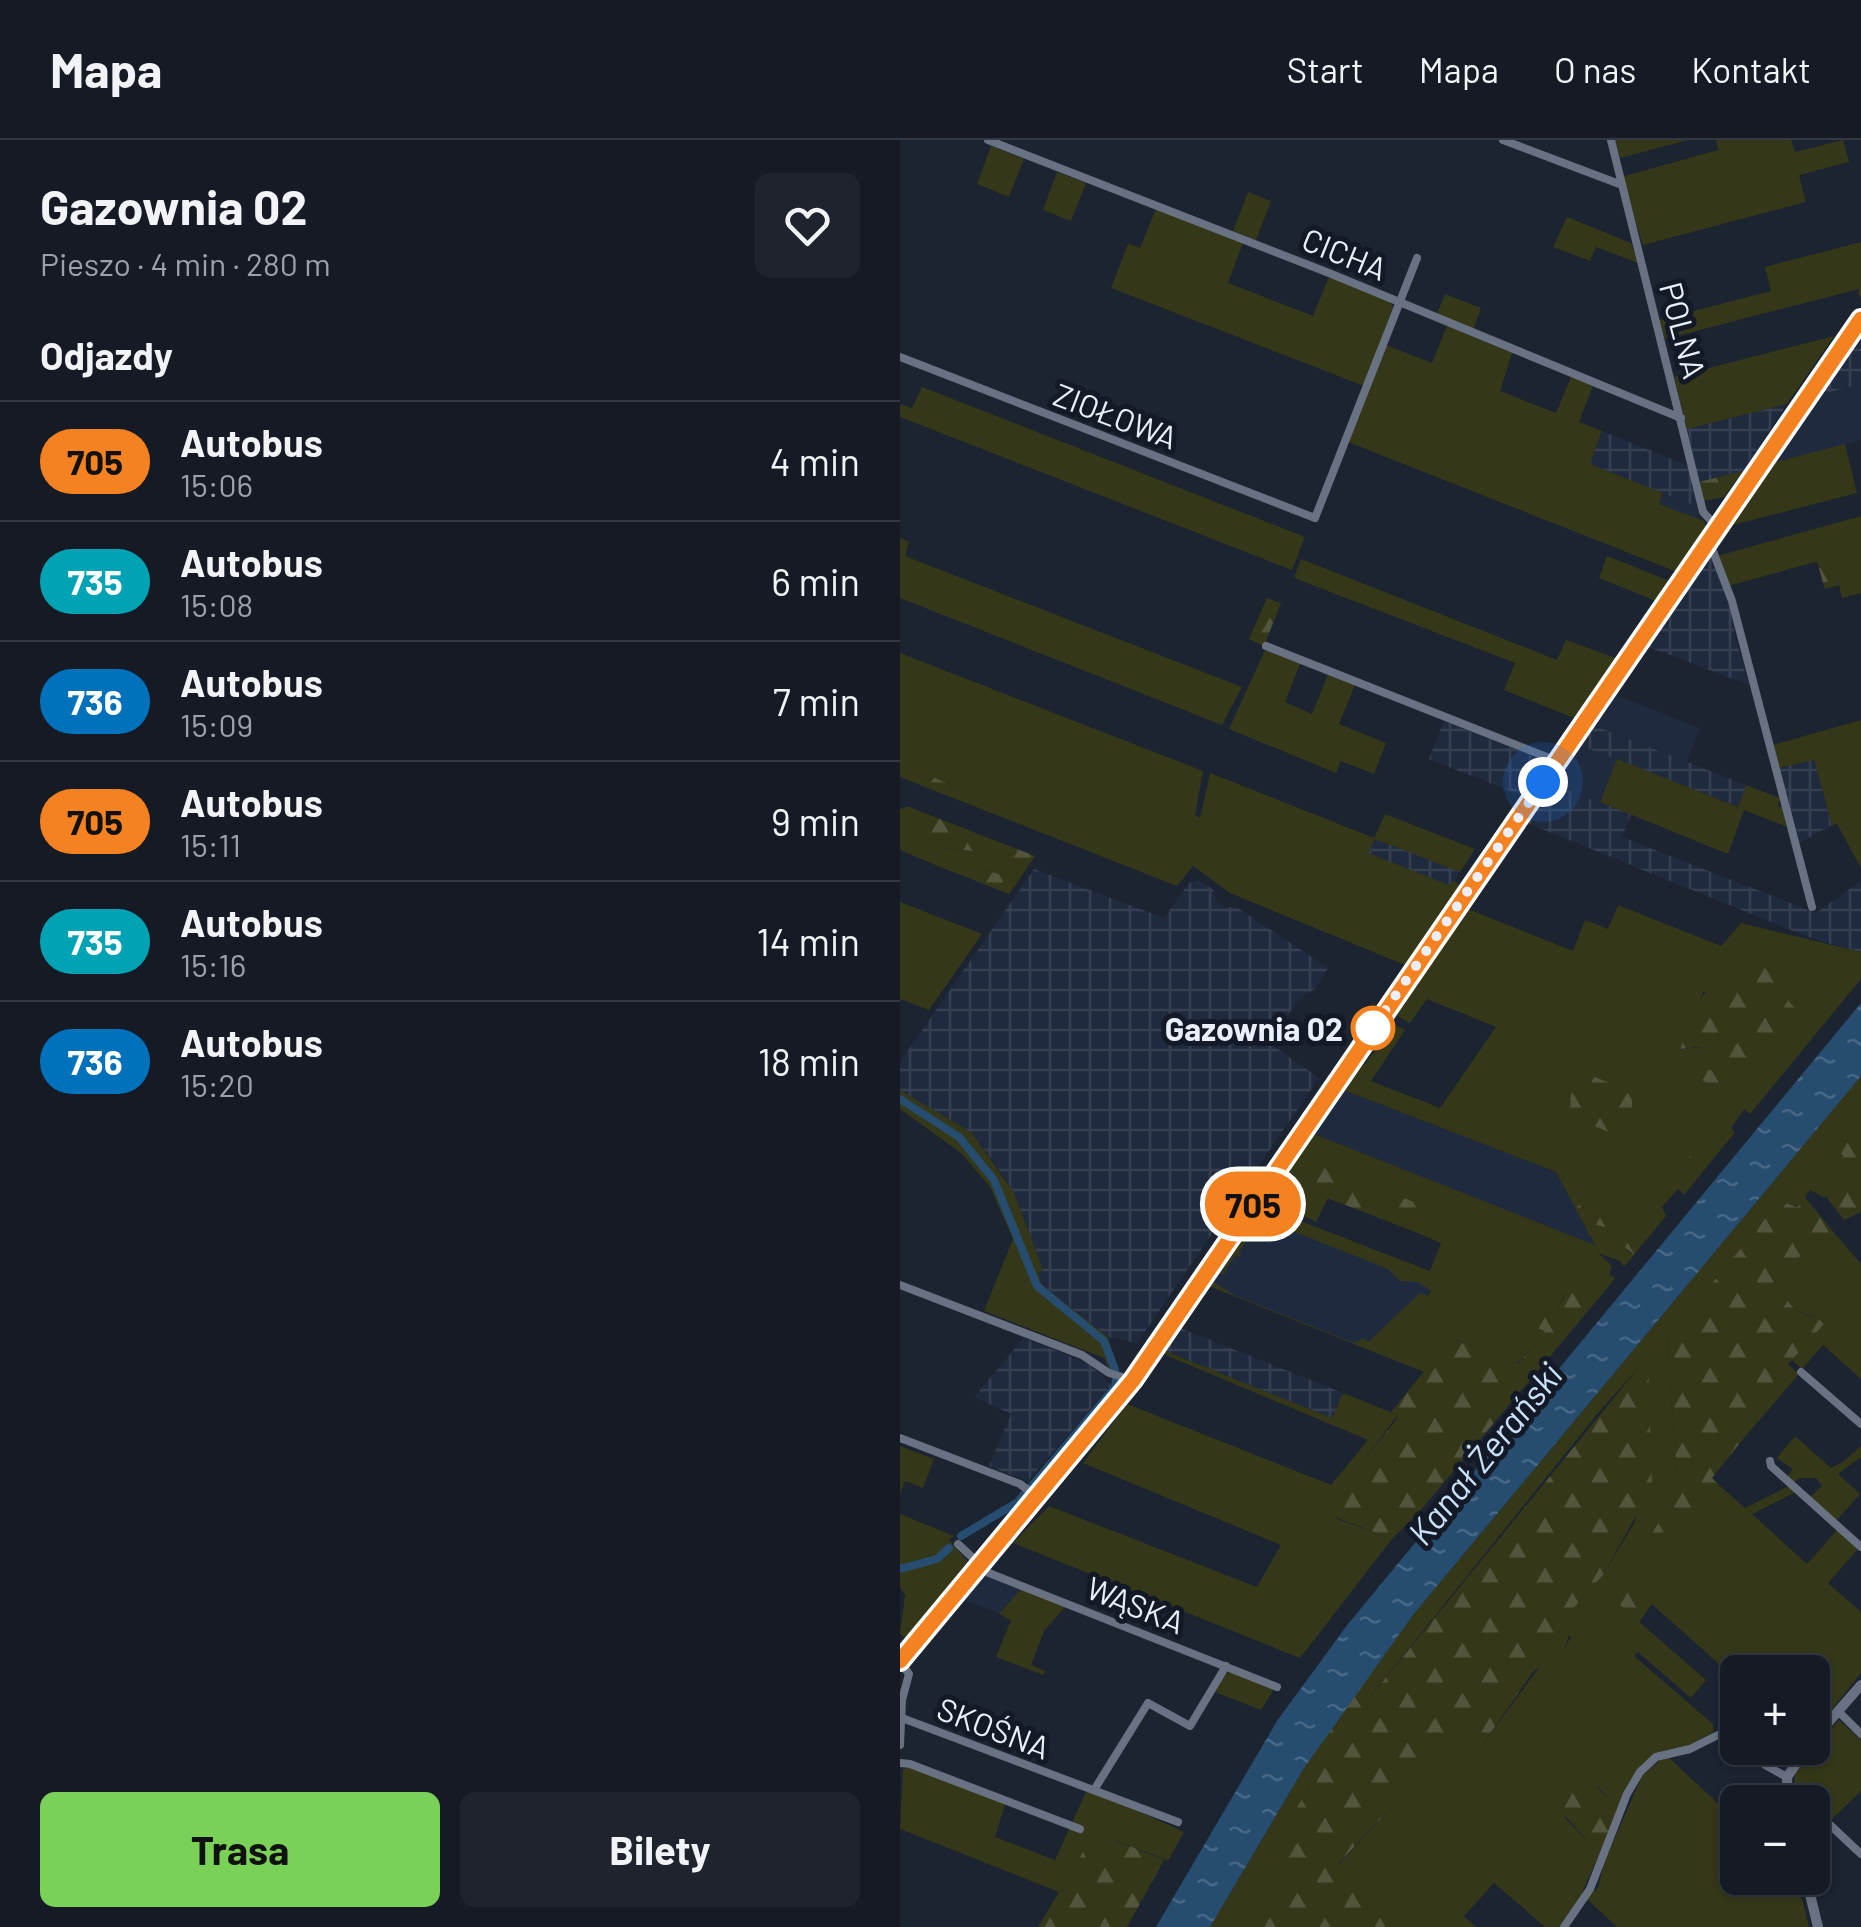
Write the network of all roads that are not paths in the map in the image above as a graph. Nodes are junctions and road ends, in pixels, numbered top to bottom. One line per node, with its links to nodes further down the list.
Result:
1 (988, 140): 6 (street, CICHA)
2 (1503, 140): 4 (street)
3 (1610, 140): 4 (street, POLNA)
4 (1622, 185): 9 (street, POLNA)
5 (1417, 258): 6 (street)
6 (1399, 302): 8 (street, ZIOŁOWA); 9 (street, CICHA)
7 (1861, 319): 10 (main road)
8 (900, 357)
9 (1681, 418): 10 (street, POLNA)
10 (1717, 527): 11 (main road)
11 (1708, 540): 13 (main road); 14 (street)
12 (1266, 646): 13 (street)
13 (1558, 761): 17 (main road)
14 (1812, 907)
15 (900, 1286): 17 (street)
16 (1801, 1372): 18 (street)
17 (1133, 1380): 21 (main road)
18 (1861, 1424)
19 (900, 1438): 21 (street)
20 (1770, 1461): 23 (street)
21 (1037, 1497): 24 (main road)
22 (958, 1544): 24 (street)
23 (1861, 1547)
24 (978, 1566): 25 (main road); 26 (street, WĄSKA)
25 (900, 1661): 30 (street)
26 (1226, 1666): 28 (street, WĄSKA); 41 (street)
27 (1861, 1685): 29 (street)
28 (1277, 1686)
29 (1838, 1711): 31 (street); 33 (street)
30 (902, 1718): 34 (street, SKOŚNA); 41 (street, SKOŚNA)
31 (1830, 1720)
32 (1720, 1734): 47 (street)
33 (1861, 1734)
34 (900, 1744)
35 (900, 1763): 44 (street)
36 (1765, 1765): 38 (street)
37 (1796, 1765): 38 (street)
38 (1786, 1781): 39 (street); 40 (street)
39 (1786, 1785)
40 (1790, 1785)
41 (1094, 1790): 42 (street, SKOŚNA)
42 (1178, 1822)
43 (1830, 1825): 45 (street)
44 (1080, 1829)
45 (1861, 1854)
46 (1810, 1895): 48 (street)
47 (1564, 1927)
48 (1818, 1927)

